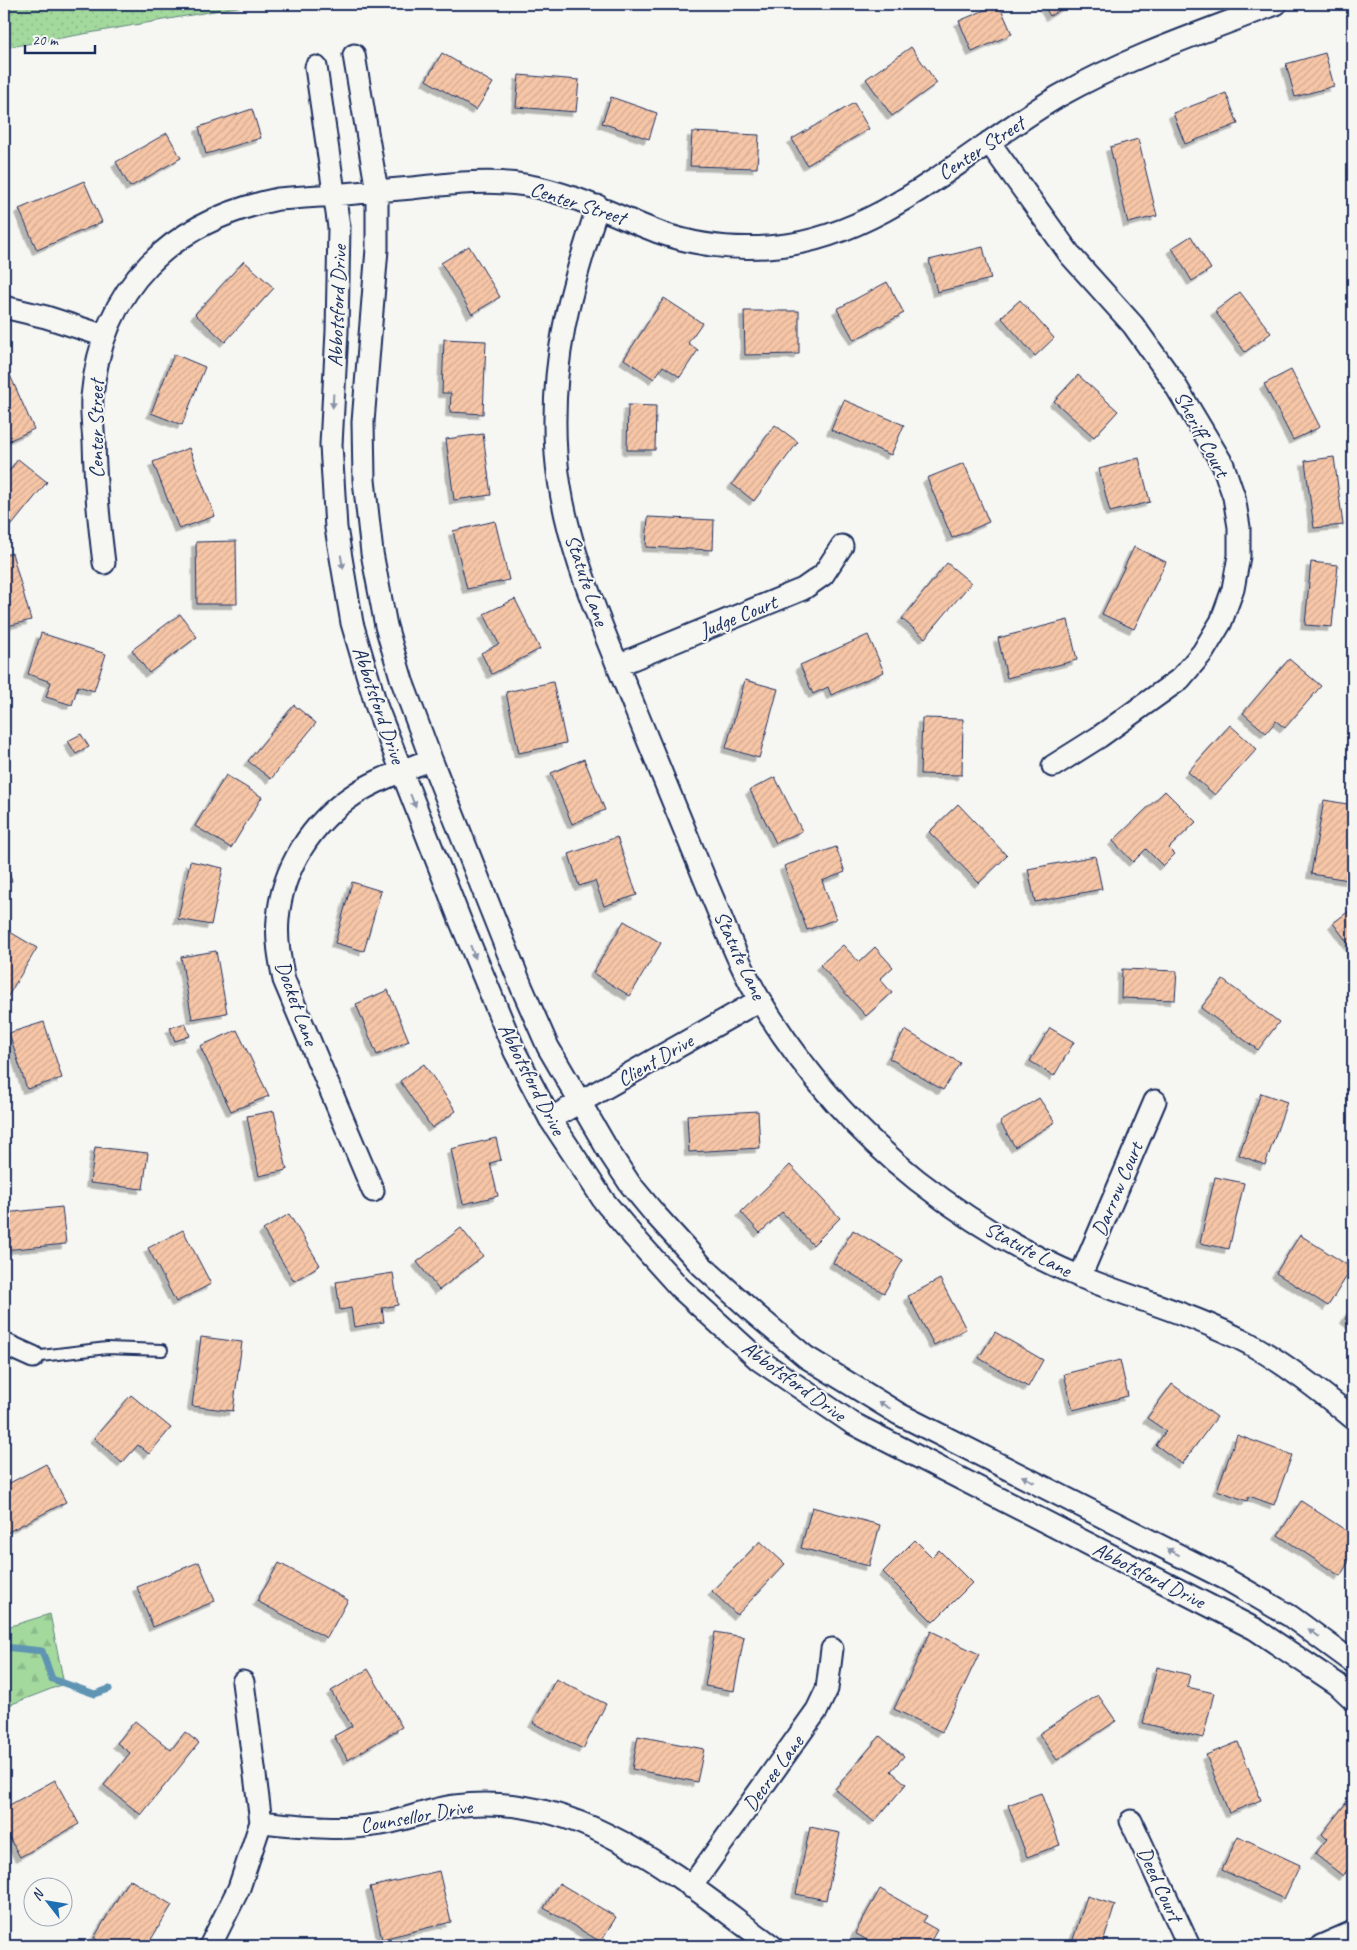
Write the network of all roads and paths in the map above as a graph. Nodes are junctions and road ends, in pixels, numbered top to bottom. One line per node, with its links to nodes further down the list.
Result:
1 (1276, 4): 4 (street, Center Street)
2 (354, 54): 5 (street, Abbotsford Drive)
3 (316, 67): 6 (street, Abbotsford Drive)
4 (989, 142): 7 (street, Center Street); 14 (street, Sheriff Court)
5 (377, 191): 6 (street, Center Street); 7 (street, Center Street); 13 (street, Abbotsford Drive)
6 (336, 195): 9 (street, Center Street); 15 (street, Abbotsford Drive, one-way to 15)
7 (598, 206): 12 (street, Statute Lane)
8 (4, 308): 9 (street)
9 (105, 336): 11 (street, Center Street)
10 (842, 546): 12 (street, Judge Court)
11 (104, 563)
12 (618, 666): 16 (street, Statute Lane)
13 (431, 759): 15 (street, Docket Lane); 18 (street, Abbotsford Drive)
14 (1053, 766)
15 (402, 772): 19 (street, Abbotsford Drive, one-way to 19); 20 (street, Docket Lane)
16 (760, 1000): 18 (street, Client Drive); 21 (street, Statute Lane)
17 (1155, 1100): 21 (street, Darrow Court)
18 (580, 1102): 19 (street, Client Drive); 27 (street, Abbotsford Drive, one-way to 18)
19 (550, 1119): 29 (street, Abbotsford Drive)
20 (373, 1191)
21 (1080, 1277): 25 (street, Statute Lane)
22 (4, 1344): 24 (street)
23 (162, 1350): 24 (lane)
24 (33, 1356)
25 (1353, 1418)
26 (832, 1648): 32 (street, Decree Lane)
27 (1353, 1662)
28 (243, 1682): 31 (street)
29 (1353, 1699)
30 (1131, 1821): 36 (street, Deed Court)
31 (261, 1822): 32 (street, Counsellor Drive); 34 (street)
32 (691, 1887): 35 (street, Counsellor Drive)
33 (1353, 1932): 37 (street)
34 (210, 1946)
35 (772, 1946)
36 (1189, 1946)
37 (1322, 1946)

